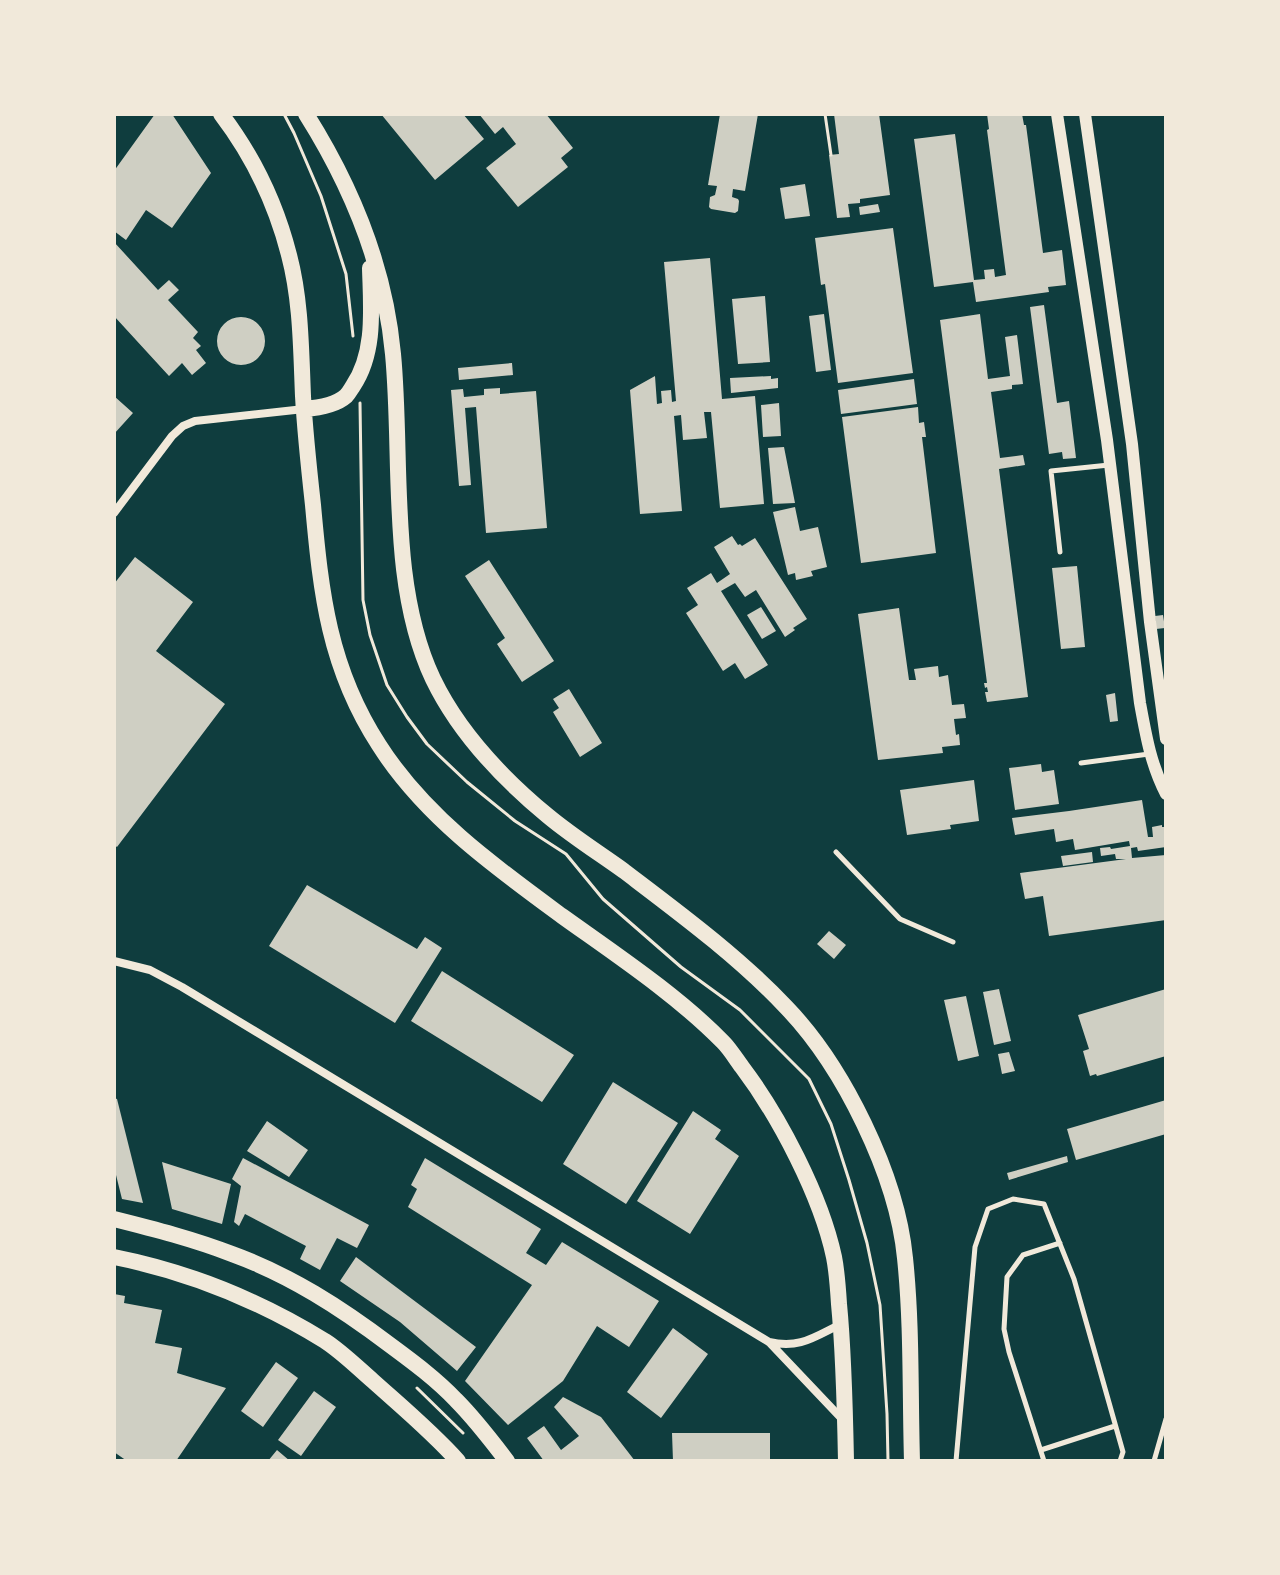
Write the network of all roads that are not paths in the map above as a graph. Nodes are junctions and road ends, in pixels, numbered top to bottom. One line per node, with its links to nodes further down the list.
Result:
1 (221, 114): 6 (highway)
2 (306, 114): 5 (highway)
3 (1057, 114): 8 (street)
4 (1085, 114): 7 (street)
5 (370, 243): 6 (highway); 33 (highway)
6 (304, 409): 12 (street); 24 (highway)
7 (1127, 411): 8 (street); 10 (street)
8 (1104, 421): 9 (street)
9 (1107, 440): 10 (street); 11 (street)
10 (1132, 444): 14 (street)
11 (1110, 465): 13 (lane); 15 (street)
12 (114, 513)
13 (1060, 552)
14 (1166, 739)
15 (1150, 754): 16 (lane); 17 (street)
16 (1081, 763)
17 (1166, 794)
18 (836, 852): 19 (lane)
19 (953, 942)
20 (114, 961): 25 (street)
21 (114, 1219): 31 (highway)
22 (1060, 1243): 28 (lane); 29 (lane); 34 (lane)
23 (114, 1257): 30 (highway)
24 (841, 1324): 25 (street); 27 (highway)
25 (769, 1342): 27 (street)
26 (1166, 1419): 37 (lane)
27 (845, 1422): 32 (highway)
28 (1115, 1426): 29 (lane); 36 (lane)
29 (1041, 1450): 35 (lane)
30 (458, 1461)
31 (507, 1461)
32 (846, 1461)
33 (912, 1461)
34 (956, 1461)
35 (1044, 1461)
36 (1120, 1461)
37 (1154, 1461)

